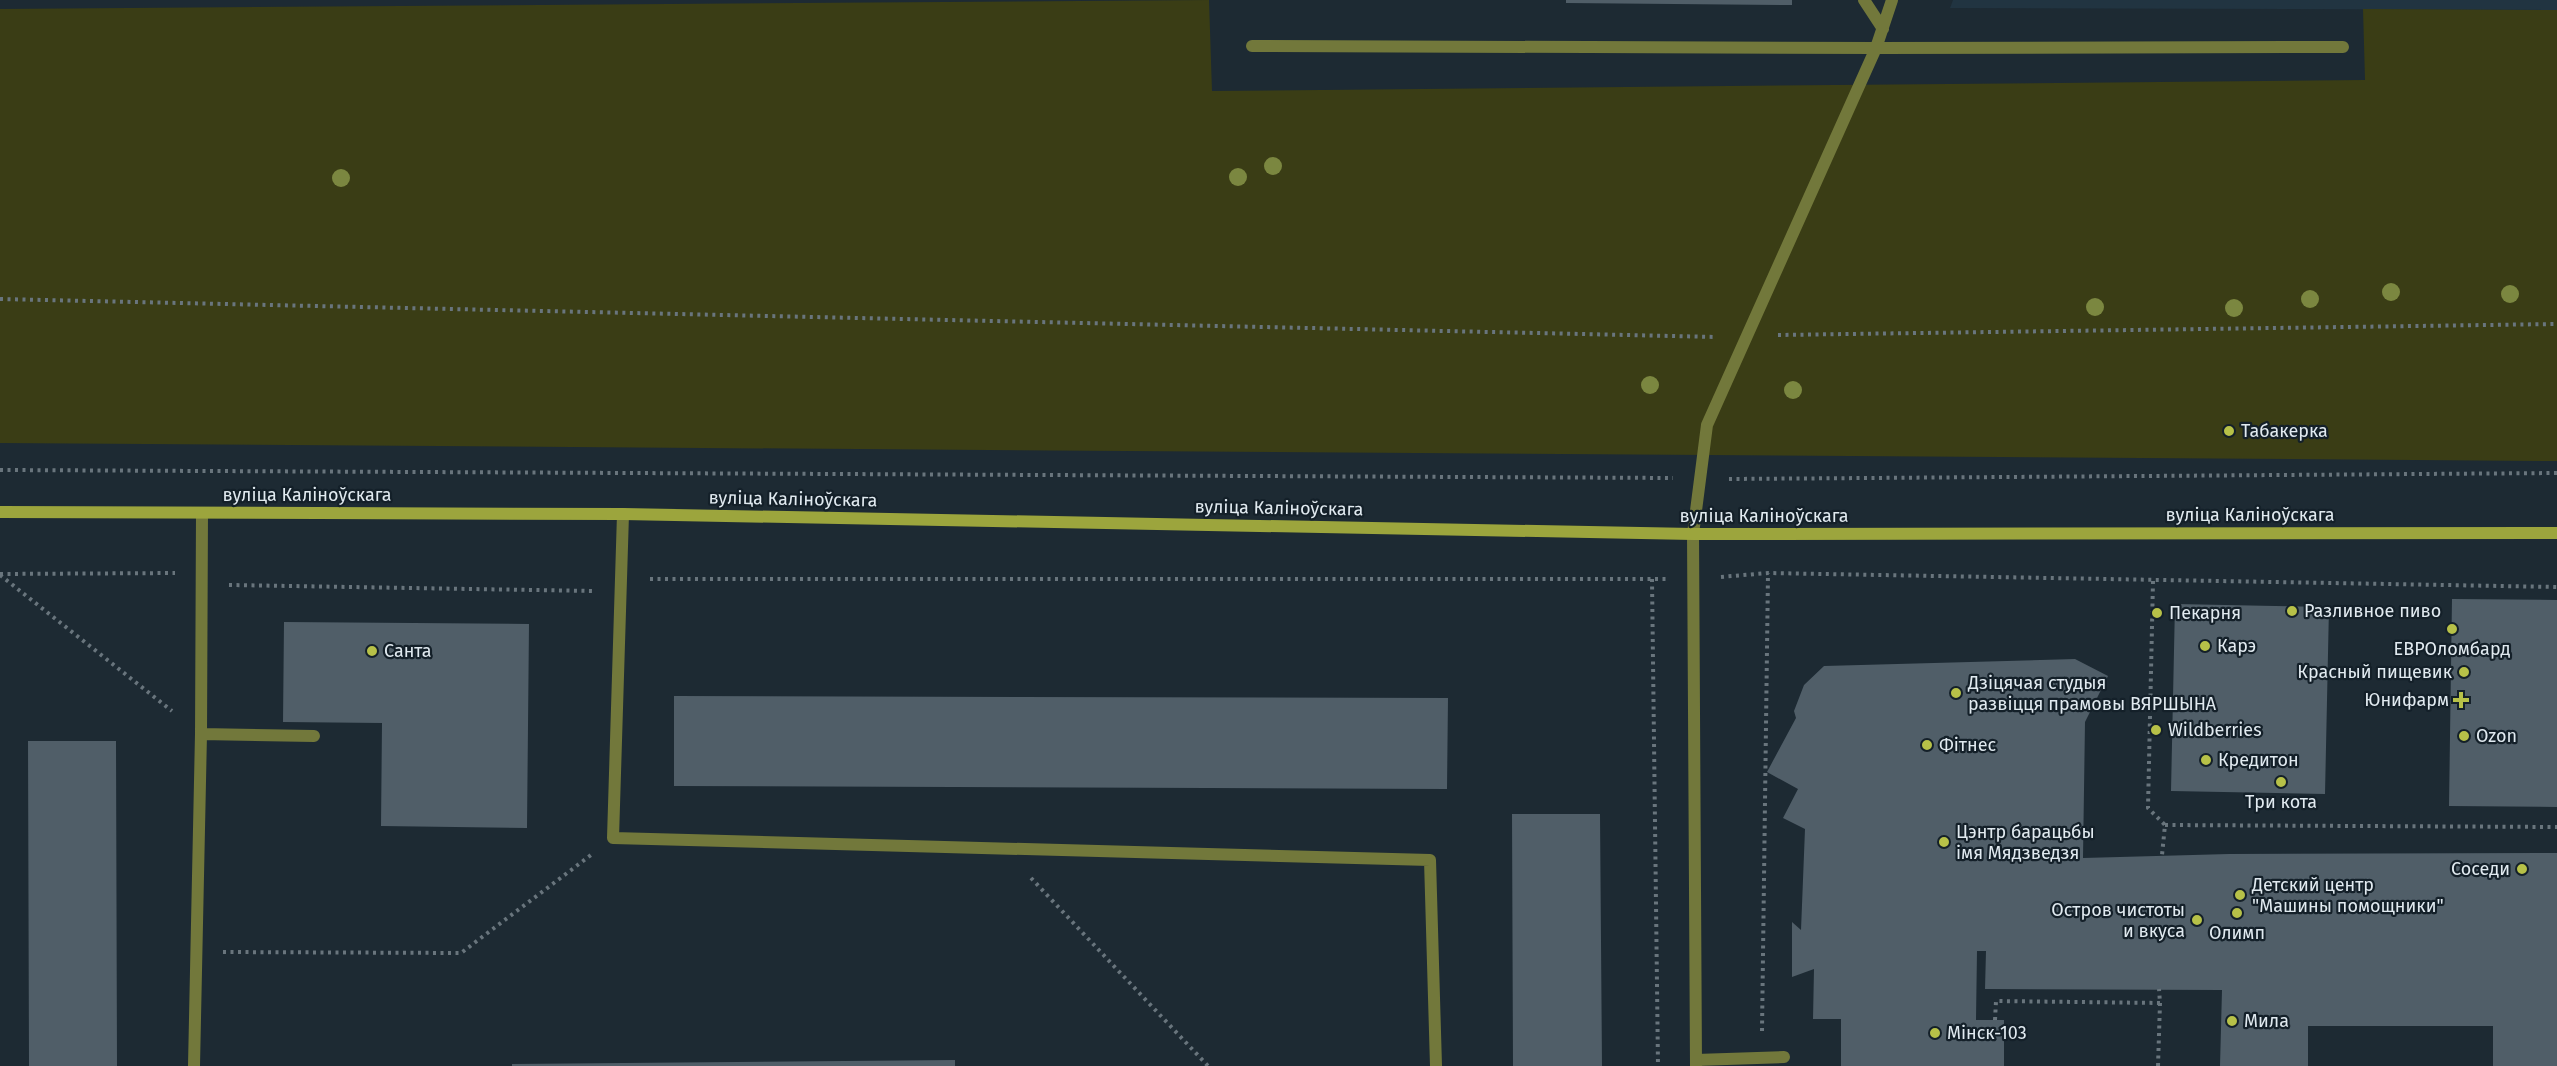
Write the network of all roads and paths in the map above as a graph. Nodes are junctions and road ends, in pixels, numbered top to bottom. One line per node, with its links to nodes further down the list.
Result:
1 (1864, 0): 3 (street)
2 (1892, 0): 3 (street)
3 (1883, 29): 6 (street)
4 (1252, 46): 6 (street)
5 (2343, 47): 6 (street)
6 (1876, 48): 9 (street)
7 (0, 299): 9 (path)
8 (2557, 324): 9 (path)
9 (1747, 337): 12 (street)
10 (0, 470): 12 (path)
11 (2557, 473): 12 (path)
12 (1700, 478): 17 (street)
13 (0, 512): 14 (main road, вуліца Каліноўскага)
14 (202, 513): 15 (main road, вуліца Каліноўскага); 22 (street)
15 (623, 514): 17 (main road, вуліца Каліноўскага); 24 (street)
16 (2557, 533): 17 (main road, вуліца Каліноўскага)
17 (1693, 534): 21 (street)
18 (1768, 573): 21 (path); 23 (path); 38 (path)
19 (0, 575): 22 (path); 26 (path)
20 (1652, 579): 21 (path); 24 (path); 43 (path)
21 (1694, 579): 39 (street)
22 (200, 580): 24 (path); 26 (street)
23 (2153, 581): 25 (path); 28 (path)
24 (620, 585): 30 (street)
25 (2557, 587)
26 (201, 734): 27 (street); 33 (street)
27 (314, 736)
28 (2165, 825): 29 (path); 32 (path)
29 (2557, 827)
30 (613, 838): 31 (street); 33 (path)
31 (1004, 849): 41 (path); 42 (street)
32 (2162, 855)
33 (196, 952): 40 (street)
34 (2159, 988): 35 (path)
35 (2160, 1003): 36 (path); 44 (path)
36 (1995, 1020)
37 (1784, 1057): 38 (street)
38 (1761, 1058): 39 (street)
39 (1696, 1063)
40 (194, 1066)
41 (1208, 1066)
42 (1436, 1066)
43 (1658, 1066)
44 (2158, 1066)

